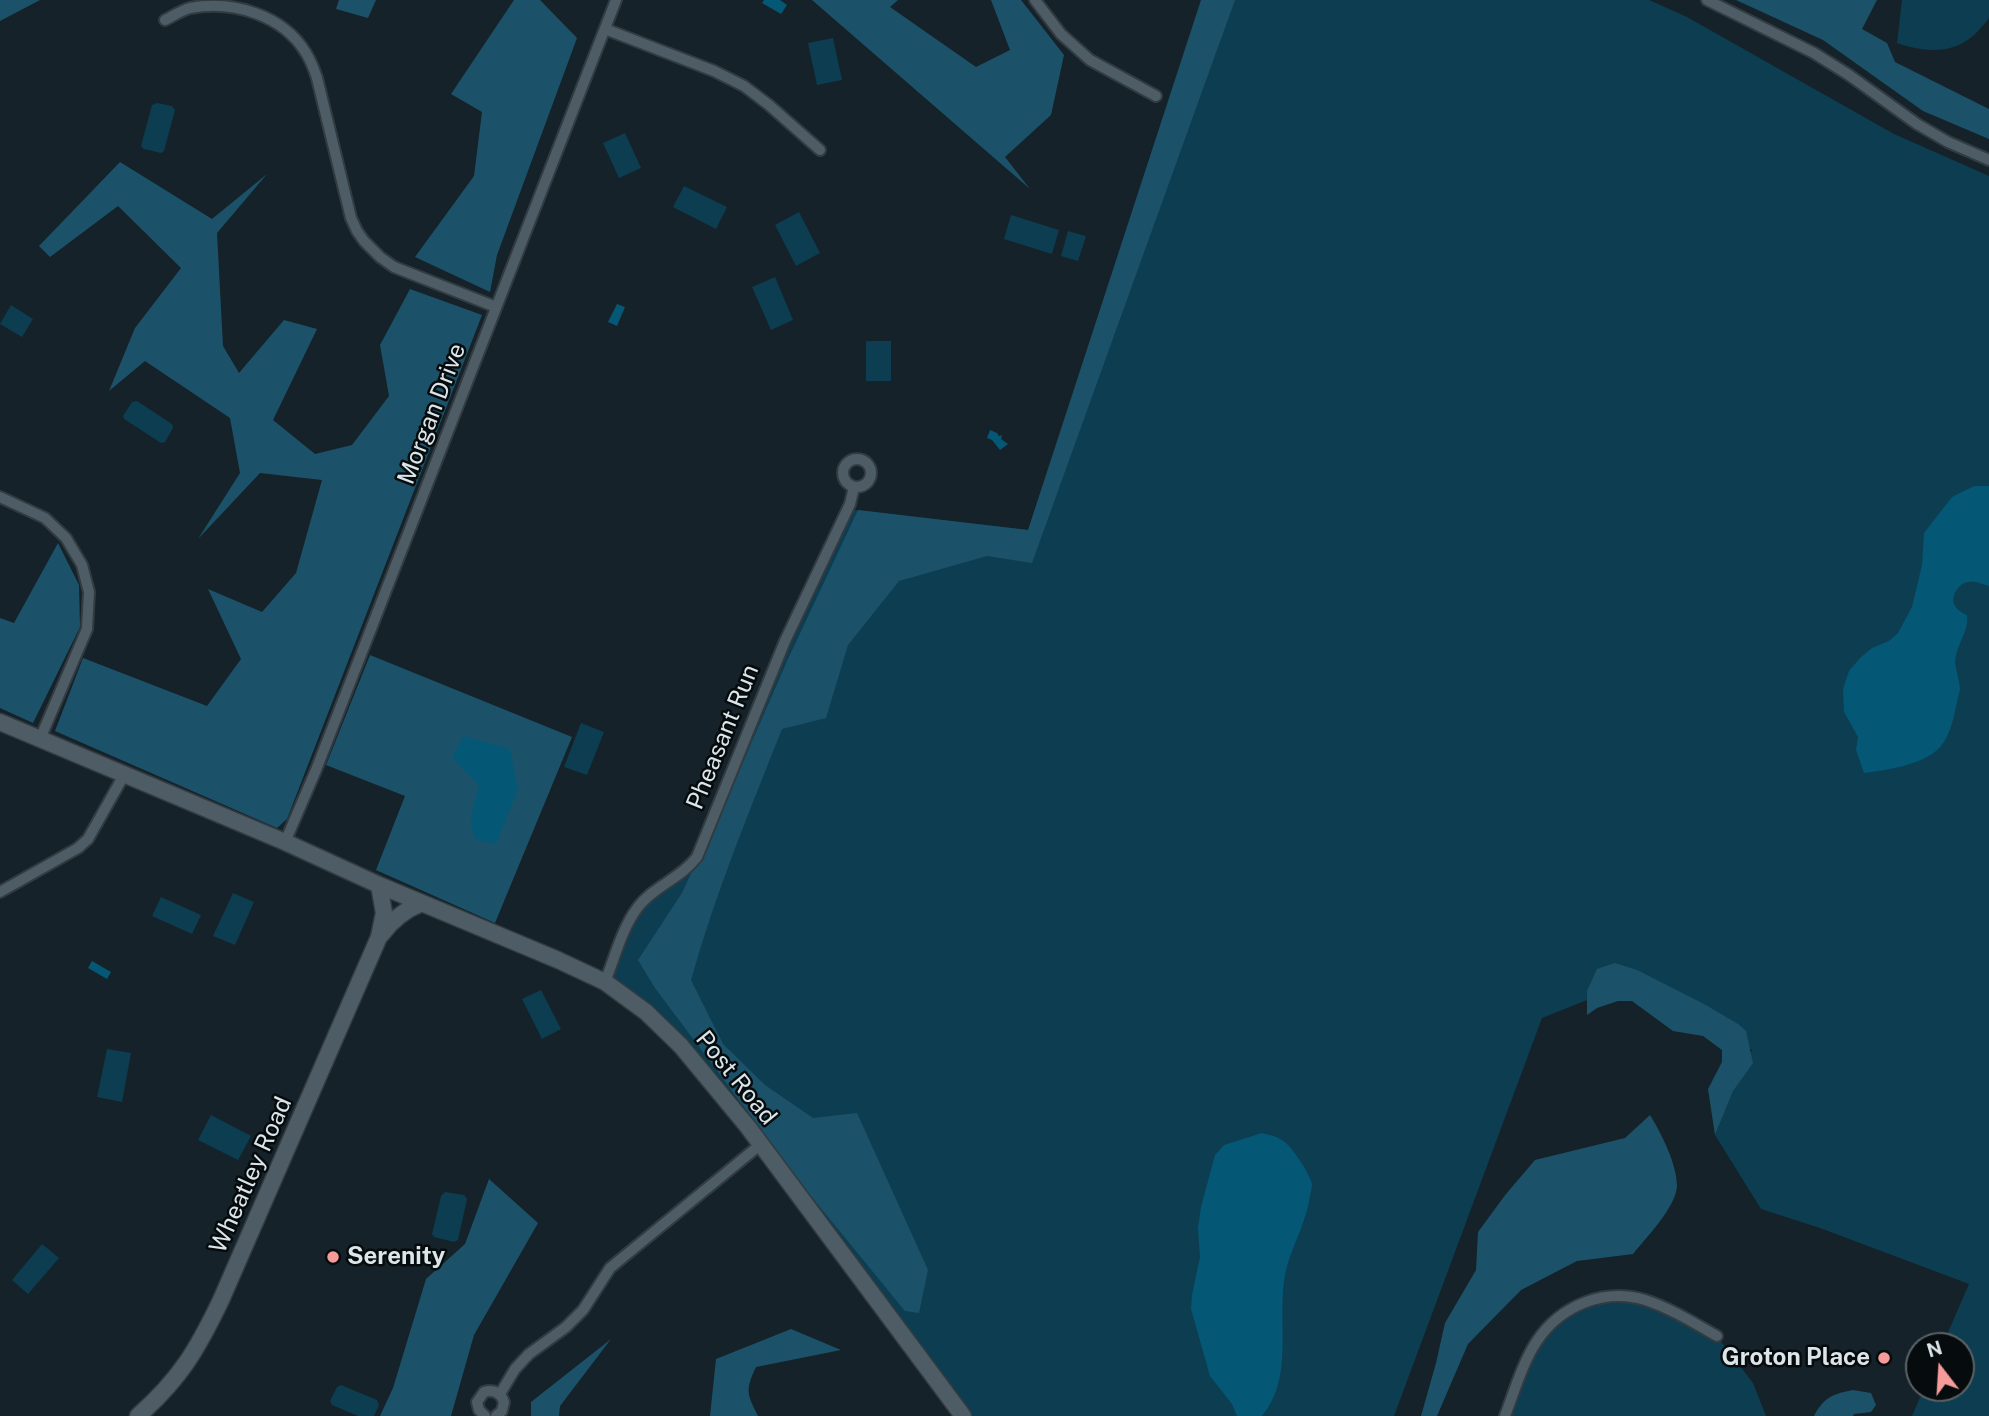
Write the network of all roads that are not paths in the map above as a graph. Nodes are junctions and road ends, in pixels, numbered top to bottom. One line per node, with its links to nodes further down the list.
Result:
1 (616, 0): 5 (street, Morgan Drive)
2 (1035, 0): 6 (street)
3 (1706, 0): 8 (street)
4 (165, 20): 9 (street)
5 (605, 29): 7 (street); 9 (street, Morgan Drive)
6 (1156, 96)
7 (820, 150)
8 (1989, 160)
9 (496, 307): 15 (street, Morgan Drive)
10 (854, 488): 20 (street, Pheasant Run)
11 (0, 497): 13 (street)
12 (0, 722): 13 (main road)
13 (40, 739): 14 (main road)
14 (124, 775): 15 (main road); 17 (street)
15 (285, 842): 16 (main road)
16 (379, 885): 18 (main road, Post Road); 19 (main road, Wheatley Road)
17 (0, 892)
18 (422, 903): 19 (main road, Wheatley Road); 20 (main road, Post Road)
19 (379, 937): 24 (main road, Wheatley Road)
20 (605, 982): 21 (main road, Post Road)
21 (761, 1144): 23 (street); 27 (main road, Post Road)
22 (1717, 1336): 28 (street)
23 (500, 1394): 25 (street); 26 (street)
24 (138, 1416)
25 (485, 1416)
26 (496, 1416)
27 (963, 1416)
28 (1505, 1416)

